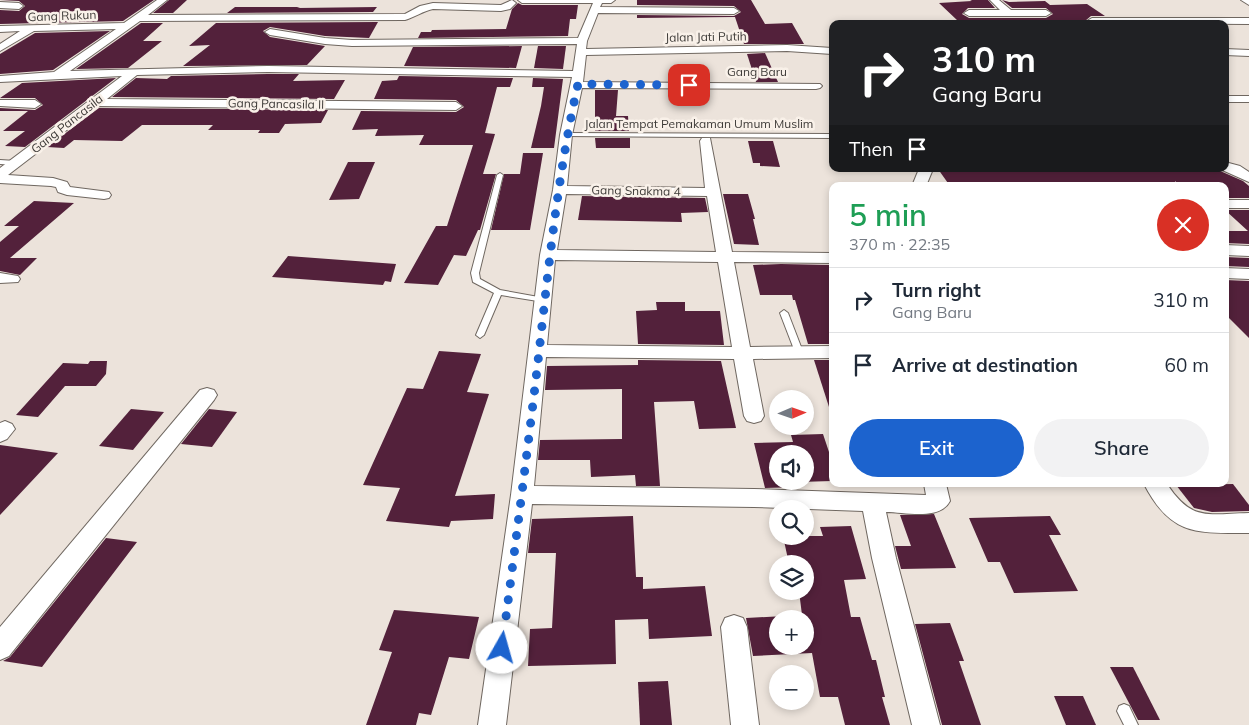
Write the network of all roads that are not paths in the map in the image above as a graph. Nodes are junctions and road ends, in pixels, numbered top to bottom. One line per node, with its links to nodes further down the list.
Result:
1 (163, 0): 16 (street)
2 (599, 0): 3 (street); 6 (street); 11 (street)
3 (618, 0)
4 (994, 0): 14 (street)
5 (1245, 0): 7 (street)
6 (517, 2): 16 (street)
7 (1249, 2)
8 (0, 5): 10 (street)
9 (628, 5): 11 (street); 12 (street)
10 (19, 6)
11 (595, 10): 24 (street)
12 (734, 11)
13 (968, 13): 14 (street)
14 (1009, 13): 15 (street)
15 (1046, 13)
16 (138, 18): 19 (street)
17 (1229, 21): 18 (street)
18 (1249, 21)
19 (125, 26): 21 (street, Gang Rukun); 32 (street)
20 (0, 29): 21 (street, Gang Rukun)
21 (31, 29): 26 (street)
22 (464, 29): 25 (street)
23 (270, 32): 25 (street)
24 (582, 41): 25 (street); 28 (street)
25 (457, 42)
26 (0, 48)
27 (829, 51): 28 (street, Jalan Jati Putih)
28 (580, 52): 35 (street)
29 (1229, 52): 30 (street)
30 (1249, 52)
31 (134, 72): 32 (street, Gang Baru); 35 (street, Gang Baru); 40 (street, Gang Pancasila)
32 (55, 76): 34 (street, Gang Baru)
33 (0, 79): 34 (street, Gang Baru)
34 (19, 79): 37 (street)
35 (578, 79): 36 (street, Gang Baru); 44 (street)
36 (816, 86)
37 (0, 90)
38 (1229, 99): 39 (street)
39 (1249, 100)
40 (95, 102): 43 (street, Gang Pancasila II); 48 (street, Gang Pancasila)
41 (0, 103): 42 (street)
42 (34, 104)
43 (456, 106)
44 (566, 135): 45 (lane, Jalan Tempat Pemakaman Umum Muslim); 53 (street)
45 (829, 136)
46 (706, 141): 54 (street)
47 (0, 162): 48 (lane)
48 (16, 162): 51 (street, Gang Pancasila)
49 (1229, 167): 52 (street)
50 (500, 175): 65 (lane)
51 (0, 177): 55 (street)
52 (1249, 178)
53 (560, 190): 54 (street, Gang Snakma 4); 60 (street)
54 (713, 192): 61 (street)
55 (104, 194)
56 (1229, 204): 57 (street)
57 (1249, 204)
58 (1229, 250): 59 (street)
59 (1249, 251)
60 (548, 255): 61 (street); 66 (street)
61 (725, 256): 62 (street); 72 (street)
62 (829, 258)
63 (1229, 273): 64 (street)
64 (1249, 274)
65 (498, 292): 66 (lane); 68 (lane)
66 (544, 300): 69 (street)
67 (784, 313): 70 (lane)
68 (480, 335)
69 (539, 351): 72 (street); 77 (street)
70 (799, 352): 71 (street); 72 (street)
71 (829, 352)
72 (744, 354): 74 (street)
73 (208, 395): 81 (street)
74 (754, 416)
75 (936, 487): 78 (street)
76 (1157, 487): 79 (street)
77 (522, 495): 78 (street); 83 (street)
78 (873, 502): 85 (street)
79 (1249, 524)
80 (734, 627): 84 (street)
81 (0, 646)
82 (1124, 711): 86 (lane)
83 (492, 725)
84 (745, 725)
85 (926, 725)
86 (1131, 725)

